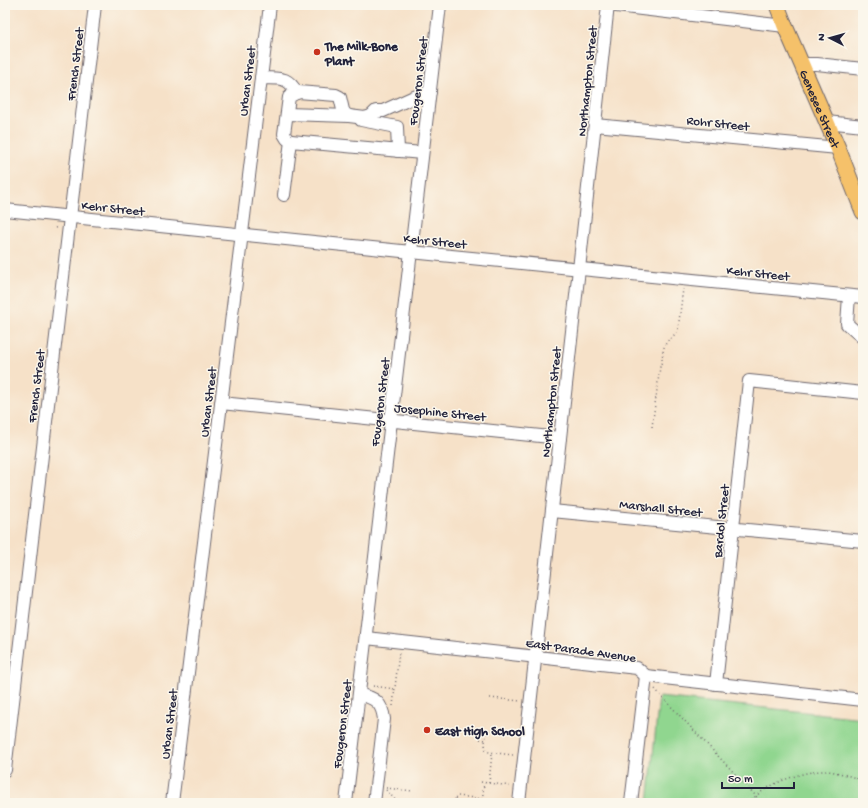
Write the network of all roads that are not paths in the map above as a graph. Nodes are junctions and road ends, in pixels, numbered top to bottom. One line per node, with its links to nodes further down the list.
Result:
1 (95, 5): 25 (street, French Street)
2 (270, 5): 10 (street, Urban Street)
3 (440, 5): 11 (street, Fougeron Street)
4 (608, 5): 6 (street); 16 (street, Northampton Street)
5 (777, 5): 7 (main road, Genesee Street)
6 (684, 9): 7 (street)
7 (785, 26): 8 (main road, Genesee Street)
8 (802, 64): 9 (street); 15 (main road, Genesee Street)
9 (863, 69)
10 (261, 78): 12 (street); 26 (street, Urban Street)
11 (430, 92): 14 (street); 21 (street, Fougeron Street)
12 (297, 93): 13 (street); 14 (street)
13 (287, 114): 14 (street); 18 (street)
14 (353, 116): 20 (street)
15 (826, 122): 17 (street); 19 (main road, Genesee Street)
16 (595, 125): 19 (street, Rohr Street); 28 (street, Northampton Street)
17 (863, 126)
18 (291, 141): 20 (street); 22 (street)
19 (838, 148): 24 (main road, Genesee Street)
20 (398, 151): 21 (street)
21 (422, 153): 27 (street, Fougeron Street)
22 (284, 196)
23 (5, 210): 25 (street, Kehr Street)
24 (863, 212)
25 (69, 217): 26 (street, Kehr Street); 45 (street, French Street)
26 (242, 234): 27 (street, Kehr Street); 33 (street, Urban Street)
27 (411, 252): 28 (street, Kehr Street); 34 (street, Fougeron Street)
28 (579, 269): 29 (street, Kehr Street); 35 (street, Northampton Street)
29 (849, 296): 30 (street, Kehr Street); 31 (street)
30 (863, 297)
31 (863, 338)
32 (863, 393): 37 (street, Bardol Street)
33 (221, 402): 34 (street, Josephine Street); 46 (street, Urban Street)
34 (391, 420): 35 (street, Josephine Street); 39 (street, Fougeron Street)
35 (560, 438): 36 (street, Northampton Street)
36 (552, 511): 37 (street, Marshall Street); 40 (street, Northampton Street)
37 (734, 529): 38 (street, Marshall Street); 42 (street, Bardol Street)
38 (863, 542)
39 (366, 638): 40 (street, East Parade Avenue); 43 (street, Fougeron Street)
40 (536, 657): 41 (street, East Parade Avenue); 49 (street, Northampton Street)
41 (646, 676): 42 (street, East Parade Avenue); 50 (street)
42 (716, 684): 44 (street, East Parade Avenue)
43 (358, 695): 47 (street, Fougeron Street); 48 (street)
44 (863, 700)
45 (5, 770)
46 (172, 803)
47 (346, 803)
48 (374, 803)
49 (519, 803)
50 (631, 803)

